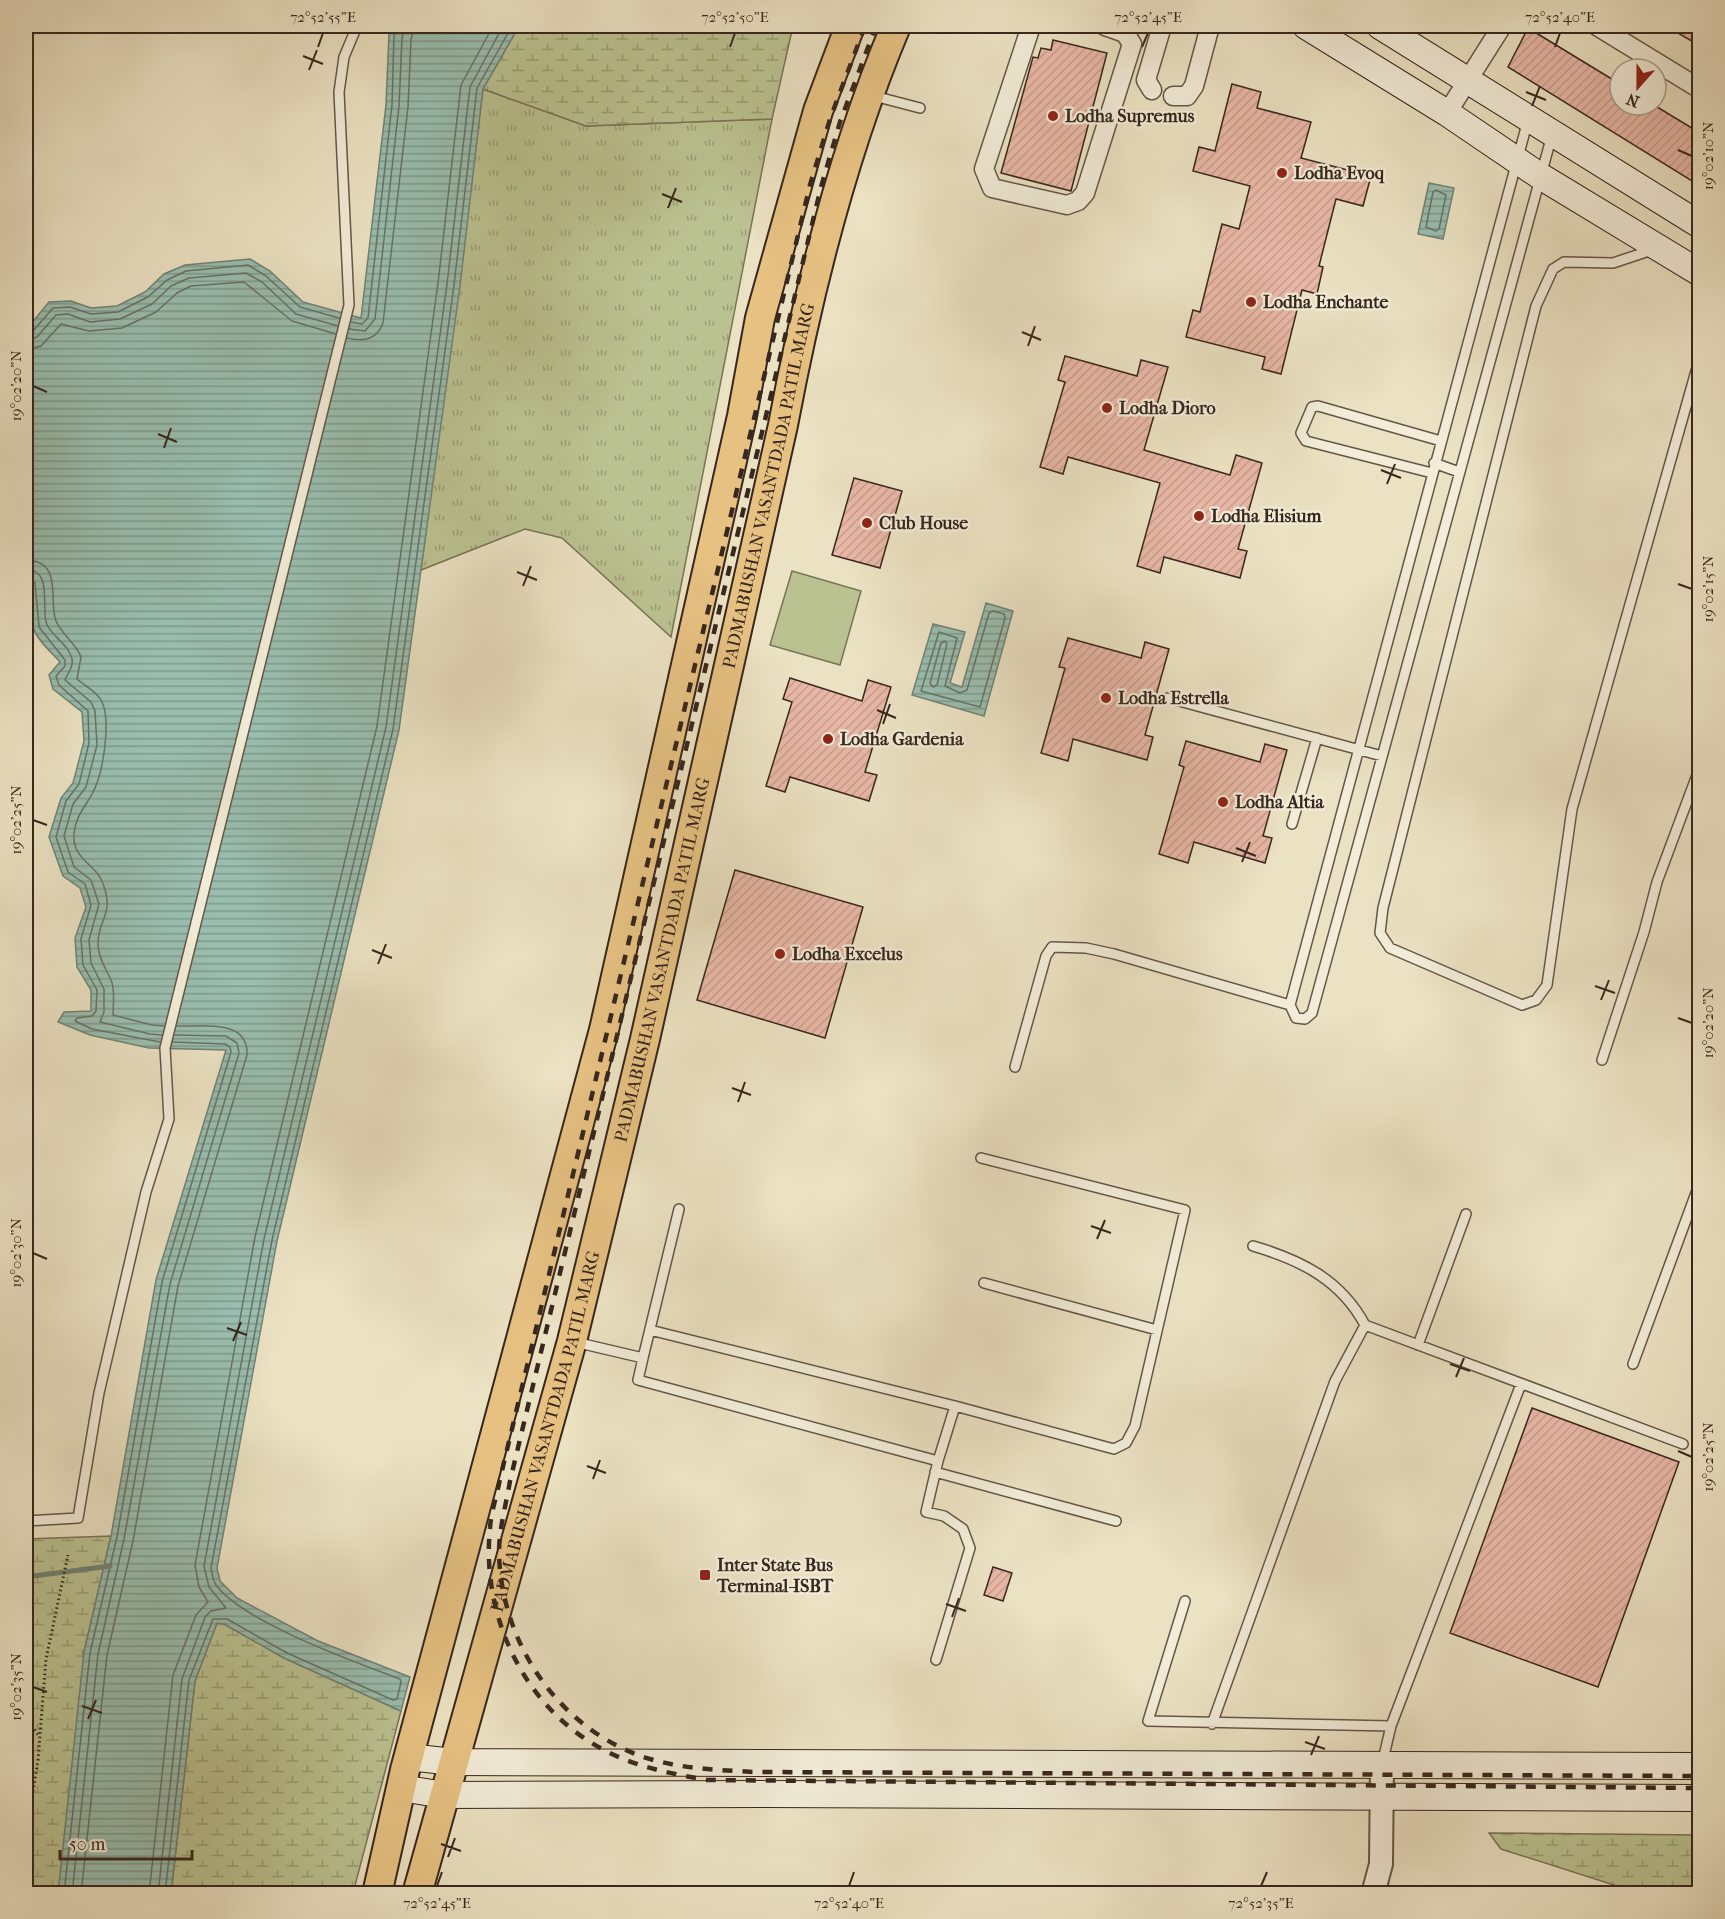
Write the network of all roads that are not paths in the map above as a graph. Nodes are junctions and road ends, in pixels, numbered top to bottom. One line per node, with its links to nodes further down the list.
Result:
1 (357, 26): 61 (lane)
2 (850, 26): 39 (main road)
3 (896, 26): 15 (main road, PADMABUSHAN VASANTDADA PATIL MARG)
4 (1031, 26): 5 (street)
5 (1105, 26)
6 (1162, 26): 14 (street)
7 (1210, 26): 16 (street)
8 (1306, 26): 18 (main road)
9 (1380, 26): 12 (main road)
10 (1503, 26): 12 (street)
11 (1597, 26): 13 (street)
12 (1468, 80): 18 (street); 19 (main road)
13 (1700, 89)
14 (1152, 90)
15 (869, 94): 17 (lane); 40 (main road, PADMABUSHAN VASANTDADA PATIL MARG)
16 (1173, 96)
17 (920, 108)
18 (1447, 113): 21 (main road)
19 (1528, 119): 20 (main road); 21 (lane)
20 (1552, 135): 22 (lane); 23 (main road)
21 (1516, 159): 22 (main road); 27 (lane)
22 (1540, 176): 24 (main road); 29 (lane)
23 (1700, 225)
24 (1658, 248): 25 (main road); 26 (lane)
25 (1700, 273)
26 (1700, 357)
27 (1441, 441): 28 (lane); 28 (lane)
28 (1433, 468): 29 (lane); 32 (lane)
29 (1459, 471): 33 (lane)
30 (1168, 698): 31 (lane)
31 (1317, 738): 32 (lane); 35 (lane)
32 (1358, 749): 33 (lane); 36 (lane)
33 (1382, 756): 36 (lane)
34 (1700, 767): 37 (lane)
35 (1292, 824)
36 (1290, 1005): 38 (lane)
37 (1602, 1060)
38 (1015, 1067)
39 (576, 1132): 40 (main road); 42 (main road)
40 (619, 1145): 44 (main road, PADMABUSHAN VASANTDADA PATIL MARG)
41 (981, 1158): 51 (lane)
42 (563, 1181): 44 (main road); 64 (main road)
43 (1700, 1182): 55 (lane)
44 (608, 1193): 52 (main road, PADMABUSHAN VASANTDADA PATIL MARG)
45 (679, 1209): 50 (lane)
46 (1466, 1214): 53 (lane)
47 (1253, 1246): 49 (lane)
48 (984, 1283): 51 (lane)
49 (1365, 1325): 53 (lane); 67 (lane)
50 (650, 1330): 54 (lane); 57 (lane)
51 (1157, 1330): 57 (lane)
52 (572, 1341): 54 (lane); 65 (main road, PADMABUSHAN VASANTDADA PATIL MARG)
53 (1418, 1345): 56 (lane)
54 (643, 1358): 59 (lane)
55 (1633, 1364)
56 (1521, 1384): 58 (lane); 68 (lane)
57 (955, 1406): 59 (lane)
58 (1683, 1444)
59 (938, 1461): 60 (lane)
60 (935, 1472): 62 (lane); 66 (lane)
61 (26, 1521)
62 (1116, 1521)
63 (1185, 1601): 67 (lane)
64 (445, 1622): 65 (main road); 69 (main road)
65 (489, 1635): 71 (main road, PADMABUSHAN VASANTDADA PATIL MARG)
66 (936, 1660)
67 (1212, 1724): 68 (lane)
68 (1391, 1726): 72 (lane)
69 (409, 1757): 71 (main road); 75 (main road)
70 (760, 1761): 71 (main road); 72 (main road); 76 (main road)
71 (453, 1762): 77 (main road, PADMABUSHAN VASANTDADA PATIL MARG)
72 (1382, 1764): 73 (main road); 78 (street)
73 (1673, 1766): 74 (main road); 79 (main road)
74 (1700, 1766)
75 (401, 1788): 77 (main road); 81 (main road)
76 (761, 1794): 77 (main road); 78 (main road)
77 (444, 1795): 80 (main road, PADMABUSHAN VASANTDADA PATIL MARG)
78 (1383, 1796): 79 (main road); 85 (street)
79 (1687, 1798)
80 (417, 1892): 82 (lane)
81 (377, 1893)
82 (455, 1893)
83 (1200, 1893): 84 (lane)
84 (1237, 1893)
85 (1373, 1893)

